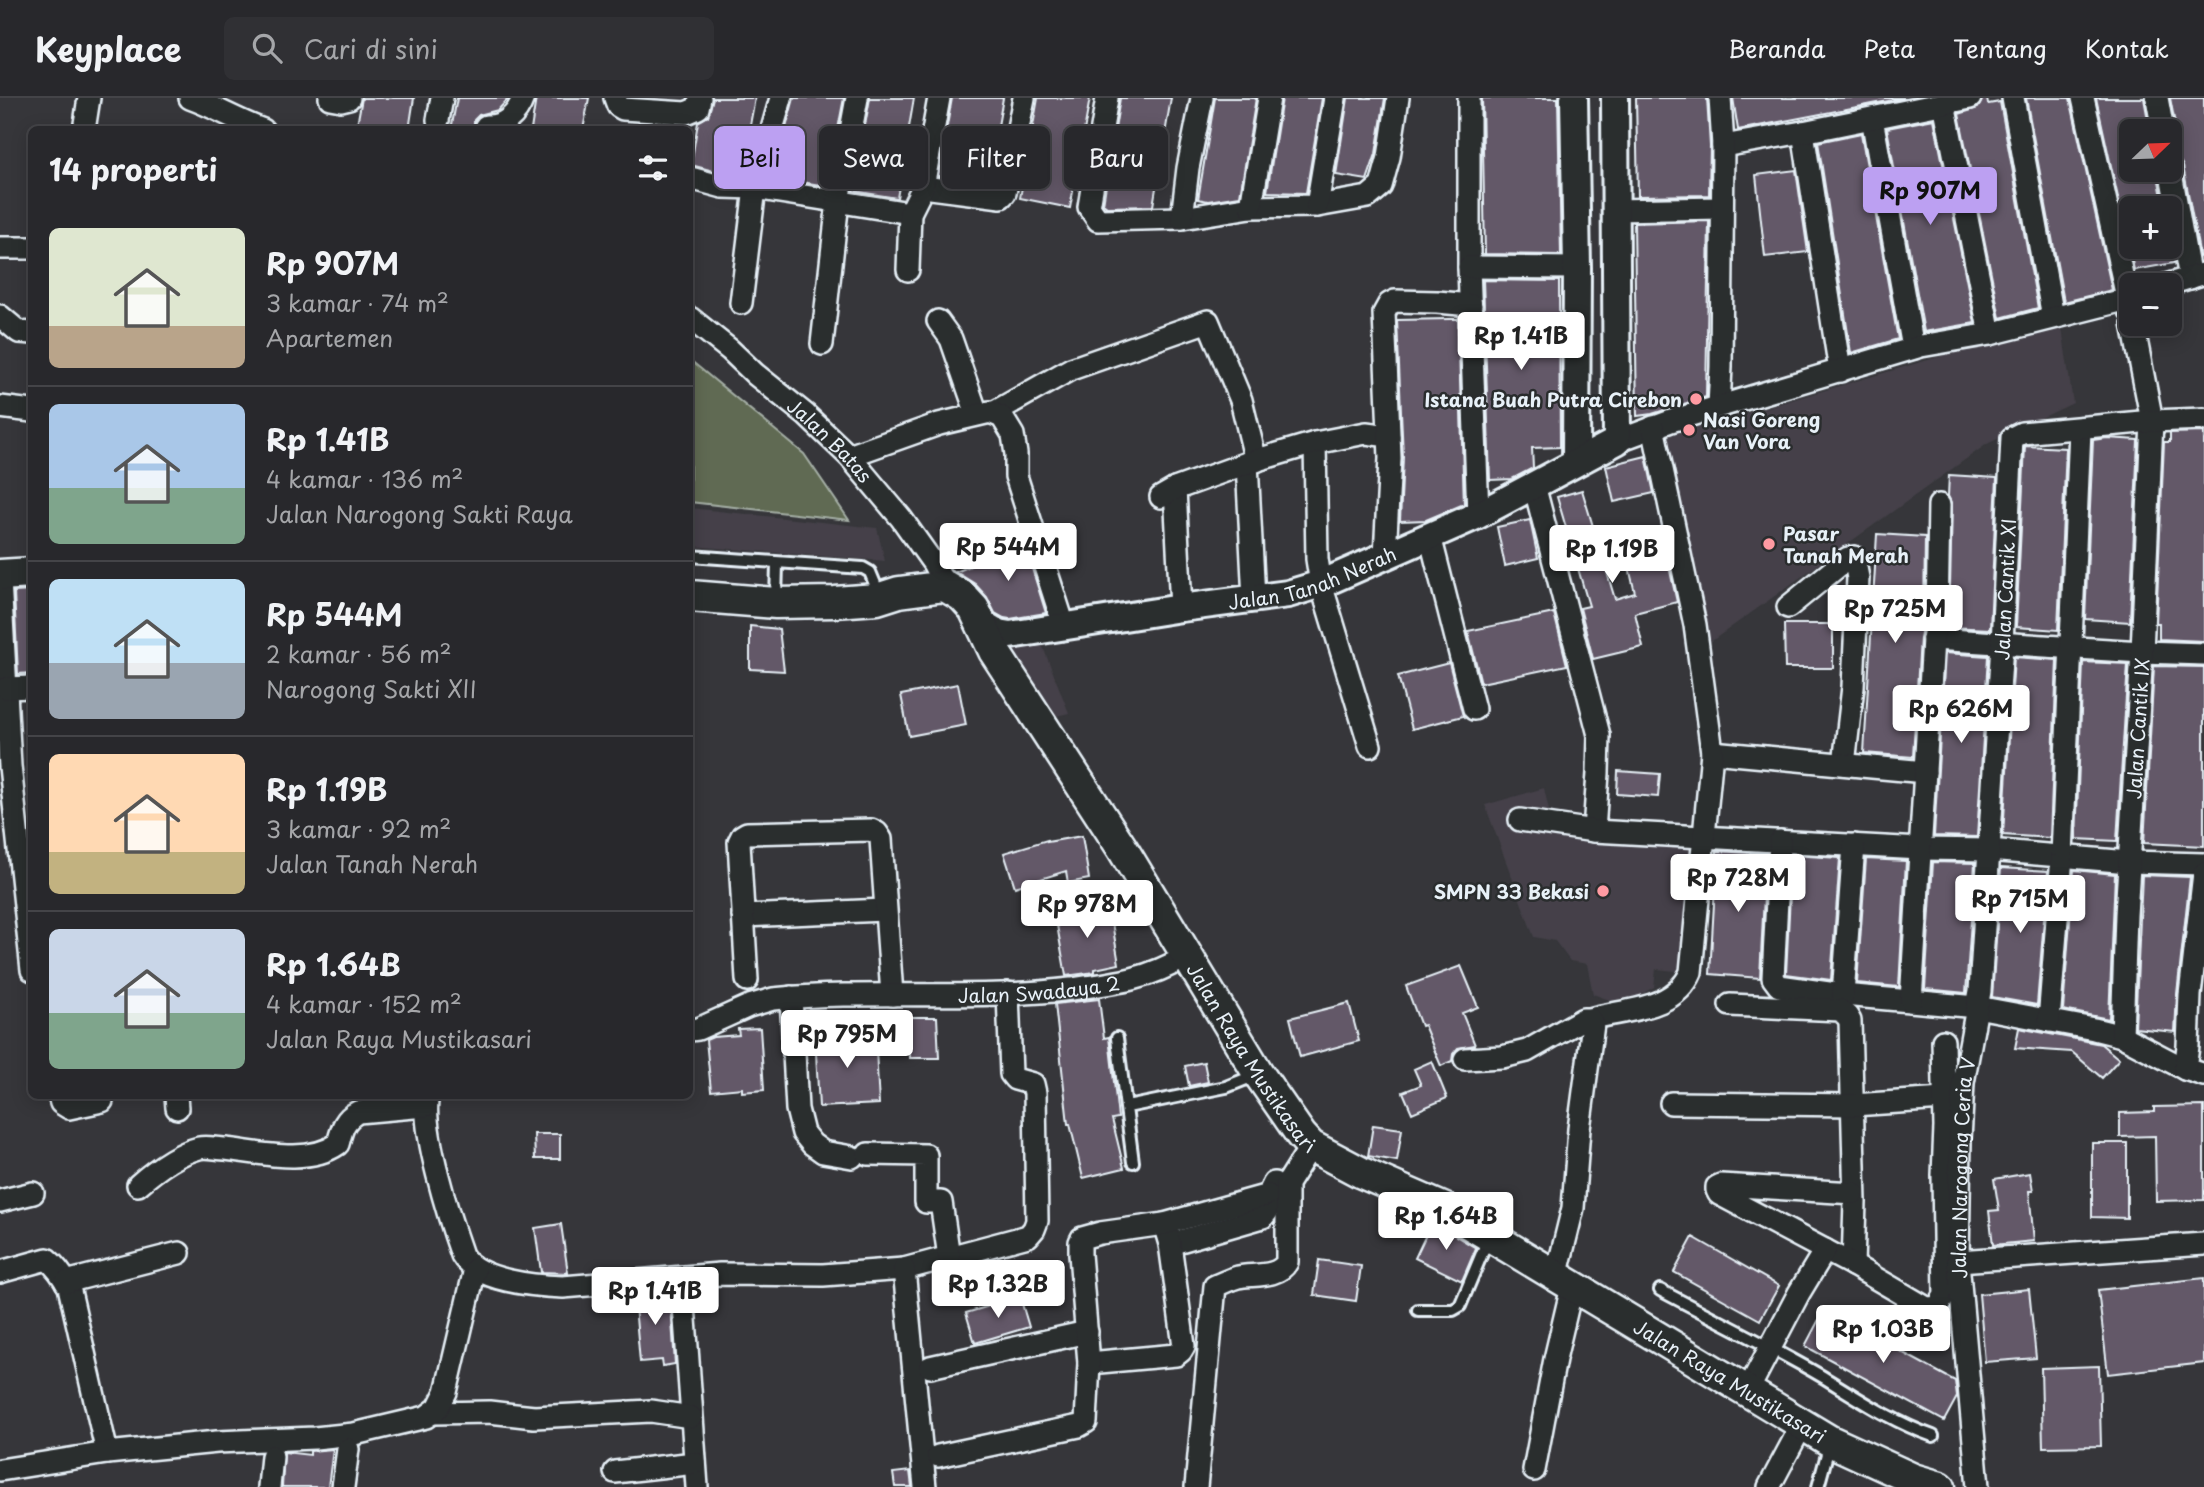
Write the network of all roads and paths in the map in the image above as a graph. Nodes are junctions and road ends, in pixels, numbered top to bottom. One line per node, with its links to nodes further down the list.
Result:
1 (89, 98): 31 (street)
2 (190, 98): 30 (street)
3 (330, 98): 4 (street)
4 (349, 98)
5 (442, 98): 29 (street)
6 (523, 98): 32 (street)
7 (615, 98): 8 (street)
8 (700, 98)
9 (781, 98): 33 (street)
10 (857, 98): 44 (street)
11 (939, 98): 36 (street)
12 (1024, 98): 40 (street)
13 (1107, 98): 50 (street)
14 (1202, 98): 50 (street)
15 (1269, 98): 46 (street)
16 (1335, 98): 45 (street)
17 (1398, 98): 45 (street)
18 (1469, 98): 53 (street)
19 (1574, 98): 54 (street)
20 (1615, 98): 48 (street)
21 (1720, 98): 35 (street)
22 (1970, 98): 26 (street)
23 (2013, 98): 62 (street)
24 (2083, 98): 56 (street)
25 (2157, 98): 28 (street)
26 (1944, 103): 27 (street); 66 (street)
27 (1872, 118): 34 (street); 69 (street)
28 (2161, 119)
29 (439, 120)
30 (238, 125)
31 (85, 126)
32 (497, 126)
33 (773, 126)
34 (1803, 132): 35 (street); 70 (street)
35 (1723, 146): 47 (street)
36 (928, 159)
37 (693, 179): 39 (street)
38 (2174, 182): 57 (street)
39 (714, 185)
40 (928, 188)
41 (755, 189): 58 (street)
42 (761, 189): 44 (street)
43 (922, 189): 49 (street)
44 (838, 201): 49 (street); 68 (street)
45 (1317, 206): 46 (street)
46 (1251, 207): 50 (street)
47 (1722, 208): 48 (street); 71 (street)
48 (1614, 210): 80 (street)
49 (910, 213): 55 (street)
50 (1182, 218)
51 (0, 248): 52 (street)
52 (28, 248)
53 (1469, 267): 54 (street); 59 (street)
54 (1577, 268): 83 (street)
55 (908, 270)
56 (2123, 273)
57 (2197, 276)
58 (741, 303)
59 (1471, 305): 79 (street); 87 (street)
60 (2119, 307): 62 (street)
61 (0, 316): 65 (street)
62 (2053, 317): 66 (street)
63 (693, 320): 82 (street, Jalan Batas)
64 (938, 321): 74 (street)
65 (28, 333)
66 (1990, 334): 69 (street)
67 (2135, 336): 76 (street, Jalan Cantik IX)
68 (822, 344)
69 (1913, 348): 70 (street)
70 (1840, 370): 71 (street)
71 (1719, 406): 77 (street)
72 (0, 407): 73 (street)
73 (28, 410)
74 (985, 414): 82 (street); 84 (street); 103 (street)
75 (2204, 419): 76 (street)
76 (2152, 421): 78 (street); 107 (street, Jalan Cantik IX)
77 (1653, 427): 80 (street); 114 (street)
78 (2080, 429): 105 (street, Jalan Cantik XI); 106 (street)
79 (1390, 436): 81 (street); 90 (street)
80 (1617, 441): 83 (street, Jalan Tanah Nerah)
81 (1315, 443): 84 (street); 94 (street)
82 (849, 456): 95 (street, Jalan Batas)
83 (1576, 461): 85 (street, Jalan Tanah Nerah)
84 (1252, 462): 98 (street); 101 (street)
85 (1534, 485): 87 (street, Jalan Tanah Nerah); 120 (street)
86 (1939, 505): 104 (street)
87 (1478, 515): 88 (street, Jalan Tanah Nerah)
88 (1430, 537): 90 (street, Jalan Tanah Nerah); 111 (street)
89 (693, 556): 91 (lane)
90 (1385, 556): 94 (street, Jalan Tanah Nerah)
91 (777, 564): 97 (lane); 99 (lane)
92 (28, 574): 93 (main road)
93 (0, 577): 109 (street)
94 (1321, 584): 98 (street, Jalan Tanah Nerah); 113 (street)
95 (945, 586): 97 (main road); 102 (main road, Jalan Raya Mustikasari)
96 (693, 596): 99 (main road)
97 (877, 598): 99 (main road)
98 (1254, 599): 101 (street, Jalan Tanah Nerah)
99 (776, 603)
100 (1788, 607): 115 (street)
101 (1181, 608): 103 (street, Jalan Tanah Nerah)
102 (983, 624): 103 (street, Jalan Tanah Nerah); 133 (main road, Jalan Raya Mustikasari)
103 (1064, 626)
104 (1933, 639): 105 (street); 116 (street)
105 (2002, 644): 106 (street); 125 (street, Jalan Cantik XI)
106 (2071, 648): 107 (street); 126 (street)
107 (2142, 652): 108 (street); 127 (street, Jalan Cantik IX)
108 (2204, 654)
109 (4, 678): 110 (street); 112 (street)
110 (28, 686)
111 (1474, 709)
112 (4, 741): 117 (street)
113 (1370, 746)
114 (1712, 752): 115 (street); 121 (street)
115 (1844, 764): 116 (street)
116 (1925, 772): 124 (street)
117 (22, 791): 119 (street)
118 (1520, 820): 120 (street)
119 (8, 826): 132 (street)
120 (1594, 831): 121 (street)
121 (1703, 837): 122 (street); 142 (street)
122 (1780, 841): 123 (street); 137 (street)
123 (1853, 845): 124 (street); 137 (street)
124 (1921, 849): 125 (street); 139 (street)
125 (1989, 850): 126 (street); 141 (street, Jalan Narogong Ceria V)
126 (2062, 856): 127 (street); 143 (street)
127 (2129, 862): 128 (street); 145 (street, Jalan Cantik IX)
128 (2204, 864)
129 (2204, 873): 149 (street)
130 (884, 910): 131 (street); 131 (street); 136 (street)
131 (743, 916): 134 (street)
132 (28, 946)
133 (1187, 956): 135 (street, Jalan Swadaya 2); 150 (main road, Jalan Raya Mustikasari)
134 (747, 980)
135 (1008, 993): 136 (street, Jalan Swadaya 2); 169 (street)
136 (887, 995): 138 (street, Jalan Swadaya 2)
137 (1843, 995): 139 (street)
138 (791, 997): 144 (street, Jalan Swadaya 2); 169 (street)
139 (1911, 1000): 141 (street)
140 (1730, 1004): 156 (street)
141 (1977, 1007): 143 (street); 170 (street, Jalan Narogong Ceria V)
142 (1590, 1019): 148 (street); 177 (street)
143 (2049, 1021): 145 (street)
144 (693, 1030)
145 (2122, 1036): 149 (street)
146 (1117, 1038): 157 (lane)
147 (1943, 1041): 152 (street)
148 (1465, 1059)
149 (2194, 1072)
150 (1258, 1073): 157 (lane); 158 (main road, Jalan Raya Mustikasari)
151 (60, 1099): 153 (street)
152 (1944, 1099): 156 (street); 171 (street)
153 (102, 1101)
154 (427, 1101): 160 (street); 172 (street)
155 (1671, 1103): 156 (street)
156 (1853, 1105): 161 (street)
157 (1127, 1107): 159 (lane)
158 (1306, 1141): 164 (street); 165 (main road, Jalan Raya Mustikasari); 203 (street)
159 (1133, 1162)
160 (138, 1185)
161 (1854, 1193): 167 (street); 171 (street)
162 (33, 1194): 163 (street)
163 (0, 1201)
164 (1167, 1234): 180 (street); 182 (street)
165 (1489, 1235): 177 (main road, Jalan Raya Mustikasari); 179 (lane)
166 (2204, 1244): 170 (street)
167 (1825, 1250): 171 (street); 181 (street)
168 (179, 1253): 176 (street)
169 (949, 1257): 173 (street)
170 (1958, 1261): 207 (street, Jalan Narogong Ceria V)
171 (1853, 1265)
172 (475, 1269): 175 (street); 185 (street)
173 (904, 1269): 175 (street); 202 (street)
174 (0, 1272): 176 (street)
175 (682, 1277): 186 (street)
176 (66, 1282): 192 (street)
177 (1564, 1282): 184 (main road, Jalan Raya Mustikasari); 197 (street)
178 (1660, 1290): 181 (lane)
179 (1418, 1310)
180 (1087, 1332): 182 (street); 183 (street)
181 (1770, 1349): 184 (street); 189 (lane)
182 (1089, 1363): 194 (street)
183 (930, 1367)
184 (1748, 1390): 187 (main road, Jalan Raya Mustikasari)
185 (433, 1413): 186 (street); 192 (street)
186 (691, 1417): 195 (street)
187 (1802, 1423): 190 (main road, Jalan Raya Mustikasari); 204 (street)
188 (139, 1436): 192 (street)
189 (1933, 1436)
190 (1830, 1441): 205 (lane); 206 (main road, Jalan Raya Mustikasari)
191 (348, 1448): 200 (street)
192 (107, 1449): 196 (street)
193 (272, 1455): 199 (street)
194 (938, 1456)
195 (695, 1462): 198 (street); 201 (street)
196 (0, 1470)
197 (1534, 1470)
198 (615, 1472)
199 (269, 1487)
200 (343, 1487)
201 (697, 1487)
202 (925, 1487)
203 (1196, 1487)
204 (1769, 1487)
205 (1818, 1487)
206 (1940, 1487)
207 (1978, 1487)

